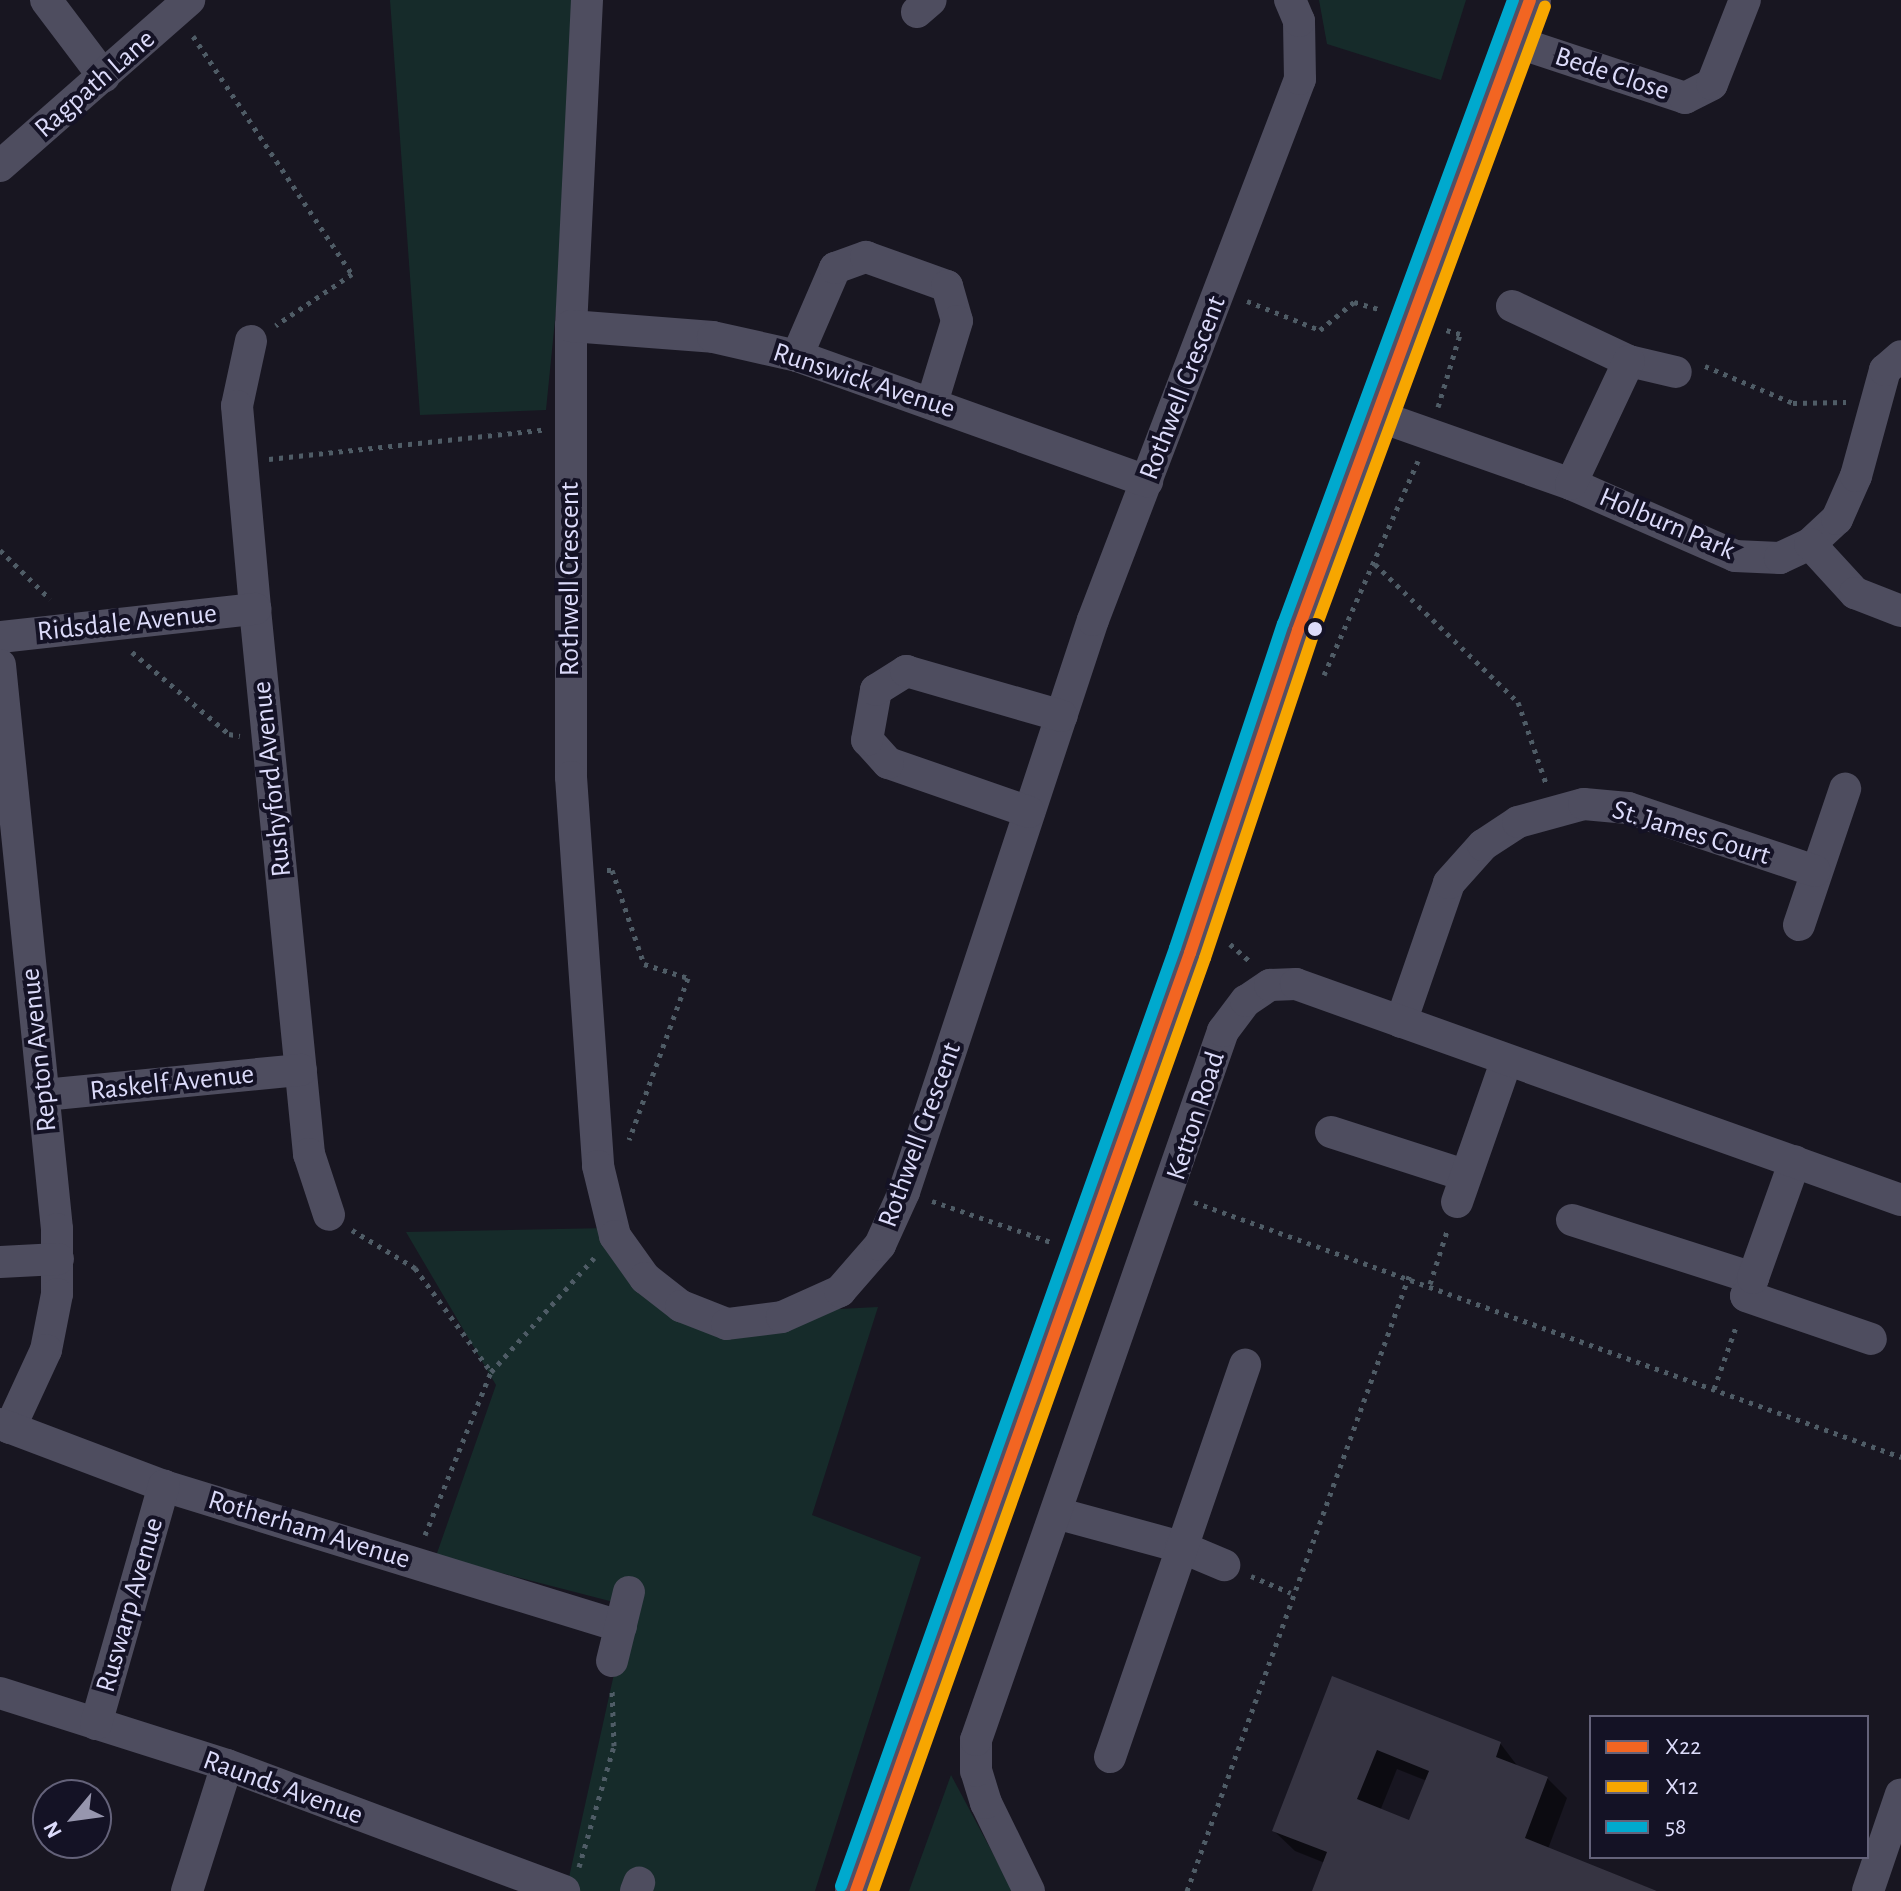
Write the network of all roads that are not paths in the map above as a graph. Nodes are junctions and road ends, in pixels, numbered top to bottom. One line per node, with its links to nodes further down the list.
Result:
1 (46, 0): 8 (street)
2 (587, 0): 11 (street, Rothwell Crescent)
3 (1290, 0): 19 (street, Rothwell Crescent)
4 (1530, 0): 7 (main road)
5 (1745, 0): 7 (street, Bede Close)
6 (183, 6): 8 (street, Ragpath Lane)
7 (1516, 42): 18 (main road)
8 (104, 77): 9 (street, Ragpath Lane)
9 (0, 166)
10 (1512, 306): 15 (street)
11 (571, 326): 13 (street, Runswick Avenue); 29 (street, Rothwell Crescent)
12 (251, 341): 22 (street, Rushyford Avenue)
13 (797, 356): 17 (street, Runswick Avenue); 17 (street)
14 (1901, 356): 21 (street, Holburn Park)
15 (1629, 361): 16 (street); 20 (street, Holburn Park)
16 (1676, 372)
17 (932, 403): 19 (street, Runswick Avenue)
18 (1378, 416): 20 (street, Holburn Park); 61 (main road)
19 (1147, 481): 26 (street, Rothwell Crescent)
20 (1571, 484): 21 (street, Holburn Park)
21 (1810, 544): 23 (street)
22 (255, 609): 24 (street, Ridsdale Avenue); 34 (street, Rushyford Avenue)
23 (1901, 611)
24 (0, 637)
25 (0, 665): 27 (street, Repton Avenue)
26 (1062, 716): 29 (street, Rothwell Crescent); 29 (street)
27 (4, 752): 35 (street, Repton Avenue)
28 (1845, 789): 30 (street)
29 (1029, 812)
30 (1815, 871): 31 (street); 32 (street, St. James Court)
31 (1799, 925)
32 (1401, 1022): 33 (street); 48 (street, Ketton Road)
33 (1506, 1062): 36 (street); 37 (street)
34 (301, 1070): 35 (street, Raskelf Avenue); 39 (street, Rushyford Avenue)
35 (44, 1095): 41 (street, Repton Avenue)
36 (1331, 1132)
37 (1795, 1161): 38 (street); 43 (street)
38 (1901, 1200)
39 (329, 1215)
40 (1572, 1220): 43 (street)
41 (58, 1259): 42 (street); 46 (street, Repton Avenue)
42 (0, 1262)
43 (1750, 1287): 44 (street)
44 (1871, 1339)
45 (1245, 1365): 49 (street)
46 (5, 1426): 47 (street, Rotherham Avenue)
47 (164, 1486): 52 (street, Rotherham Avenue); 55 (street, Ruswarp Avenue)
48 (1056, 1513): 49 (street); 62 (street, Ketton Road)
49 (1181, 1547): 50 (street); 56 (street)
50 (1224, 1565)
51 (629, 1592): 52 (street)
52 (621, 1627): 53 (street)
53 (612, 1661)
54 (0, 1693): 55 (street, Raunds Avenue)
55 (96, 1724): 57 (street, Raunds Avenue)
56 (1110, 1757)
57 (227, 1765): 59 (street, Raunds Avenue); 60 (street)
58 (1898, 1815): 63 (street)
59 (570, 1884)
60 (187, 1891)
61 (856, 1891)
62 (1029, 1891)
63 (1868, 1891)

